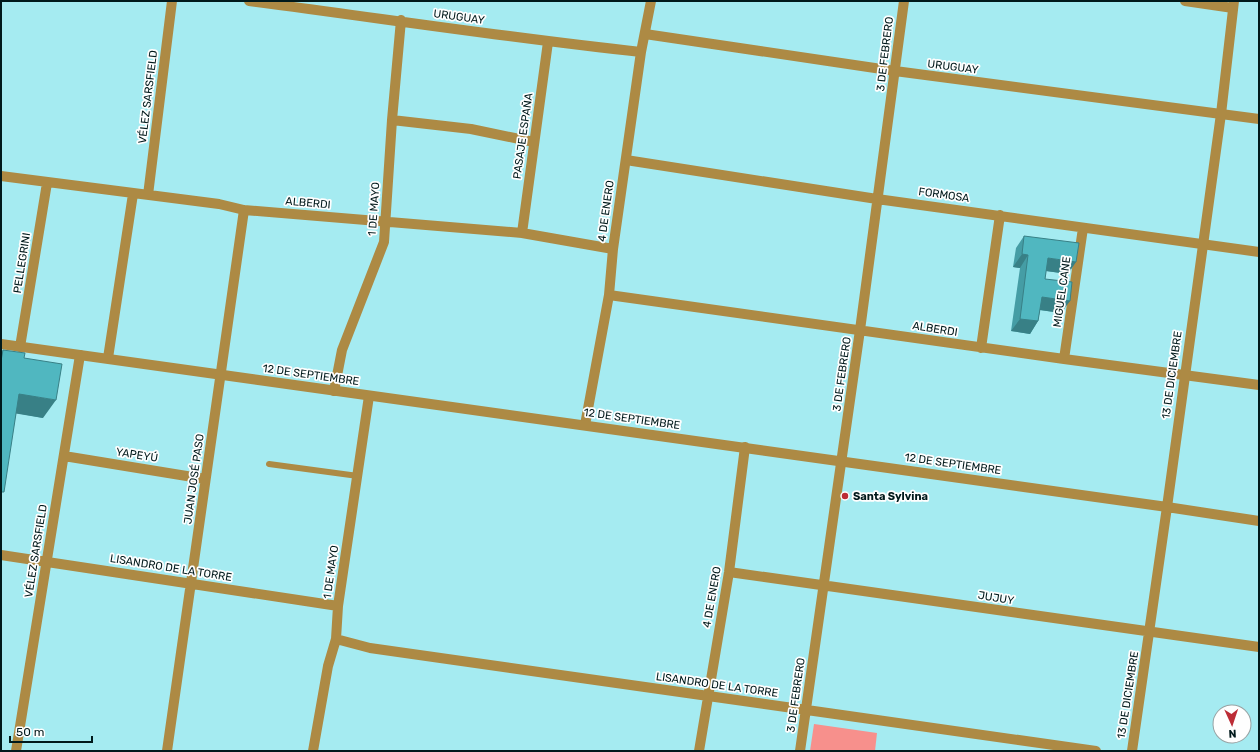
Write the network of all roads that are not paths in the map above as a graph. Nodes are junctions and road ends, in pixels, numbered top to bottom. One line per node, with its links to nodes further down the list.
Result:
1 (172, 1): 21 (street, VÉLEZ SARSFIELD)
2 (249, 1): 7 (street, URUGUAY)
3 (651, 1): 9 (street, 4 DE ENERO)
4 (904, 1): 12 (street, 3 DE FEBRERO)
5 (1185, 1): 6 (street)
6 (1234, 4): 13 (street, 13 DE DICIEMBRE)
7 (317, 5): 8 (street, URUGUAY)
8 (401, 20): 10 (street, URUGUAY); 15 (street, 1 DE MAYO)
9 (645, 34): 11 (street, 4 DE ENERO); 12 (street, URUGUAY)
10 (548, 42): 11 (street, URUGUAY); 16 (street, PASAJE ESPAÑA)
11 (642, 52): 17 (street, 4 DE ENERO)
12 (895, 71): 13 (street, URUGUAY); 22 (street, 3 DE FEBRERO)
13 (1221, 114): 14 (street, URUGUAY); 28 (street, 13 DE DICIEMBRE)
14 (1259, 119)
15 (392, 120): 16 (street); 25 (street, 1 DE MAYO)
16 (534, 142): 27 (street, PASAJE ESPAÑA)
17 (626, 160): 22 (street, FORMOSA); 29 (street, 4 DE ENERO)
18 (1, 176): 19 (street, ALBERDI)
19 (47, 183): 20 (street, ALBERDI); 34 (street, PELLEGRINI)
20 (133, 194): 21 (street, ALBERDI); 37 (street)
21 (148, 195): 23 (street, ALBERDI)
22 (877, 198): 24 (street, FORMOSA); 32 (street, 3 DE FEBRERO)
23 (244, 210): 25 (street, ALBERDI); 40 (street, JUAN JOSÉ PASO)
24 (1000, 215): 26 (street, FORMOSA); 35 (street)
25 (386, 222): 27 (street, ALBERDI); 42 (street, 1 DE MAYO)
26 (1083, 228): 28 (street, FORMOSA); 38 (street, MIGUEL CANE)
27 (522, 233): 29 (street, ALBERDI)
28 (1203, 244): 30 (street, FORMOSA); 39 (street, 13 DE DICIEMBRE)
29 (613, 249): 31 (street, 4 DE ENERO)
30 (1259, 252)
31 (609, 295): 32 (street, ALBERDI); 44 (street, 4 DE ENERO)
32 (860, 330): 35 (street, ALBERDI); 47 (street, 3 DE FEBRERO)
33 (1, 344): 34 (street, 12 DE SEPTIEMBRE)
34 (20, 347): 36 (street, 12 DE SEPTIEMBRE)
35 (981, 348): 38 (street, ALBERDI)
36 (80, 355): 37 (street, 12 DE SEPTIEMBRE); 46 (street, VÉLEZ SARSFIELD)
37 (108, 358): 40 (street, 12 DE SEPTIEMBRE)
38 (1064, 360): 39 (street, ALBERDI)
39 (1184, 374): 41 (street, ALBERDI); 51 (street, 13 DE DICIEMBRE)
40 (221, 375): 42 (street, 12 DE SEPTIEMBRE); 50 (street, JUAN JOSÉ PASO)
41 (1259, 385)
42 (334, 391): 43 (street, 12 DE SEPTIEMBRE)
43 (370, 396): 44 (street, 12 DE SEPTIEMBRE); 49 (street, 1 DE MAYO)
44 (585, 425): 45 (street, 12 DE SEPTIEMBRE)
45 (746, 447): 47 (street, 12 DE SEPTIEMBRE); 55 (street, 4 DE ENERO)
46 (64, 456): 50 (street, YAPEYÚ); 54 (street, VÉLEZ SARSFIELD)
47 (841, 460): 51 (street, 12 DE SEPTIEMBRE); 57 (street, 3 DE FEBRERO)
48 (269, 464): 49 (lane)
49 (358, 476): 58 (street, 1 DE MAYO)
50 (205, 479): 56 (street, JUAN JOSÉ PASO)
51 (1167, 507): 52 (street, 12 DE SEPTIEMBRE); 59 (street, 13 DE DICIEMBRE)
52 (1259, 521)
53 (1, 555): 54 (street, LISANDRO DE LA TORRE)
54 (46, 562): 56 (street, LISANDRO DE LA TORRE); 64 (street, VÉLEZ SARSFIELD)
55 (729, 572): 57 (street, JUJUY); 62 (street, 4 DE ENERO)
56 (192, 583): 58 (street, LISANDRO DE LA TORRE); 65 (street, JUAN JOSÉ PASO)
57 (824, 584): 59 (street, JUJUY); 63 (street, 3 DE FEBRERO)
58 (338, 606): 60 (street, 1 DE MAYO)
59 (1150, 633): 61 (street, JUJUY); 70 (street, 13 DE DICIEMBRE)
60 (336, 639): 62 (street, LISANDRO DE LA TORRE); 66 (street, 1 DE MAYO)
61 (1259, 647)
62 (708, 696): 63 (street, LISANDRO DE LA TORRE); 67 (street, 4 DE ENERO)
63 (806, 710): 68 (street, 3 DE FEBRERO); 69 (street, LISANDRO DE LA TORRE)
64 (16, 751)
65 (167, 751)
66 (313, 751)
67 (699, 751)
68 (800, 751)
69 (1096, 751)
70 (1132, 751)

